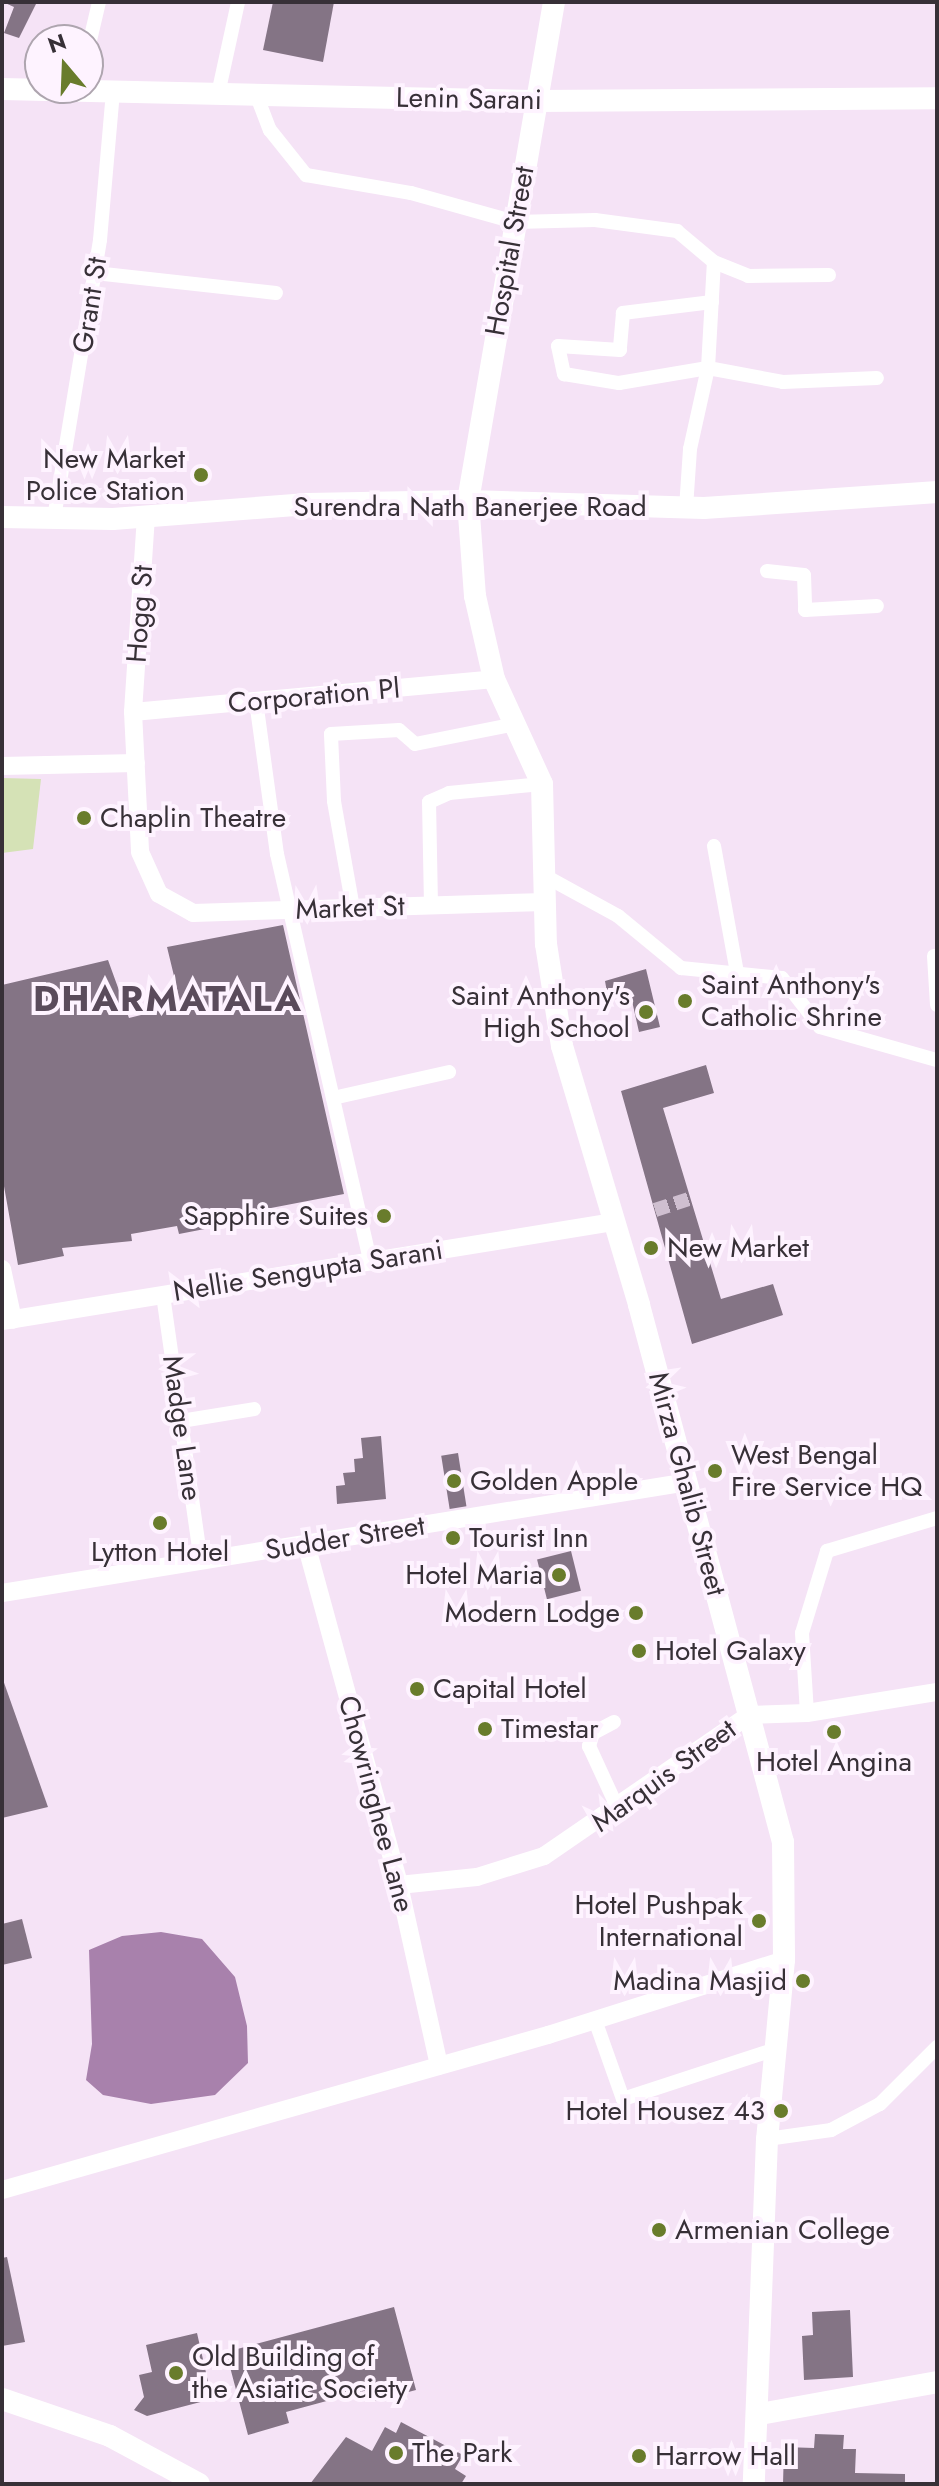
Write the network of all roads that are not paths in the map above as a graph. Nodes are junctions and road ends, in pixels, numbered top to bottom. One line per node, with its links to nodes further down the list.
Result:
1 (99, 2): 4 (street)
2 (238, 2): 9 (street)
3 (554, 2): 12 (main road, Hospital Street)
4 (94, 24)
5 (2, 89): 6 (main road, Lenin Sarani)
6 (24, 89)
7 (104, 90): 8 (main road, Lenin Sarani)
8 (113, 91): 9 (main road, Lenin Sarani); 15 (street, Grant St)
9 (218, 94): 10 (main road, Lenin Sarani)
10 (256, 94): 12 (main road, Lenin Sarani); 13 (street)
11 (937, 98): 12 (main road, Lenin Sarani)
12 (535, 101): 13 (main road, Hospital Street)
13 (515, 222): 14 (street); 22 (main road, Hospital Street)
14 (714, 262): 16 (street); 18 (street)
15 (95, 273): 17 (street); 26 (street, Grant St)
16 (829, 275)
17 (276, 293)
18 (712, 302): 19 (street); 19 (street)
19 (708, 368): 20 (street); 23 (street)
20 (877, 378)
21 (937, 492): 23 (main road, Surendra Nath Banerjee Road)
22 (468, 501): 23 (main road, Surendra Nath Banerjee Road); 24 (main road, Surendra Nath Banerjee Road); 29 (main road, Mirza Ghalib Street)
23 (686, 508)
24 (146, 516): 26 (main road, Surendra Nath Banerjee Road); 31 (street, Hogg St)
25 (2, 517): 26 (main road, Surendra Nath Banerjee Road)
26 (54, 518)
27 (767, 571): 28 (street)
28 (877, 606)
29 (494, 679): 30 (street, Corporation Pl); 32 (main road, Mirza Ghalib Street)
30 (256, 701): 31 (street, Corporation Pl); 41 (street)
31 (133, 712): 33 (street, Hogg St)
32 (515, 724): 35 (main road, Mirza Ghalib Street); 40 (street)
33 (136, 763): 34 (street); 41 (street, Market St)
34 (2, 766)
35 (542, 784): 37 (main road, Mirza Ghalib Street); 39 (street)
36 (714, 846): 43 (street)
37 (545, 876): 38 (main road, Mirza Ghalib Street); 43 (street)
38 (546, 902): 39 (street, Market St); 48 (main road, Mirza Ghalib Street)
39 (431, 905): 40 (street, Market St)
40 (353, 908): 41 (street, Market St)
41 (290, 910): 47 (street)
42 (934, 956): 44 (street)
43 (737, 972): 45 (street)
44 (937, 1005)
45 (937, 1060)
46 (449, 1072): 47 (street)
47 (333, 1098): 49 (street)
48 (614, 1222): 49 (street, Nellie Sengupta Sarani); 55 (main road, Mirza Ghalib Street)
49 (370, 1261): 51 (street, Nellie Sengupta Sarani)
50 (2, 1269): 52 (street)
51 (163, 1295): 52 (street, Nellie Sengupta Sarani); 54 (street, Madge Lane)
52 (8, 1321)
53 (254, 1409): 54 (street)
54 (181, 1421): 58 (street, Madge Lane)
55 (687, 1482): 57 (street, Sudder Street); 62 (main road, Mirza Ghalib Street)
56 (937, 1518): 61 (street)
57 (306, 1544): 58 (street, Sudder Street); 65 (street, Chowringhee Lane)
58 (201, 1561): 59 (street, Sudder Street)
59 (2, 1593)
60 (937, 1692): 61 (street, Marquis Street)
61 (807, 1713): 62 (street, Marquis Street)
62 (749, 1715): 64 (street, Marquis Street); 66 (main road, Mirza Ghalib Street)
63 (614, 1722): 64 (street)
64 (618, 1809): 65 (street, Marquis Street)
65 (399, 1885): 70 (street, Chowringhee Lane)
66 (784, 1960): 67 (street); 69 (main road, Mirza Ghalib Street)
67 (595, 2020): 69 (street); 70 (street)
68 (937, 2047): 71 (street)
69 (776, 2049): 71 (main road, Mirza Ghalib Street)
70 (439, 2066): 72 (street)
71 (767, 2139): 75 (main road, Mirza Ghalib Street)
72 (2, 2190)
73 (937, 2382): 75 (main road)
74 (2, 2399): 76 (main road)
75 (760, 2414): 77 (main road, Mirza Ghalib Street)
76 (199, 2484)
77 (754, 2484)

